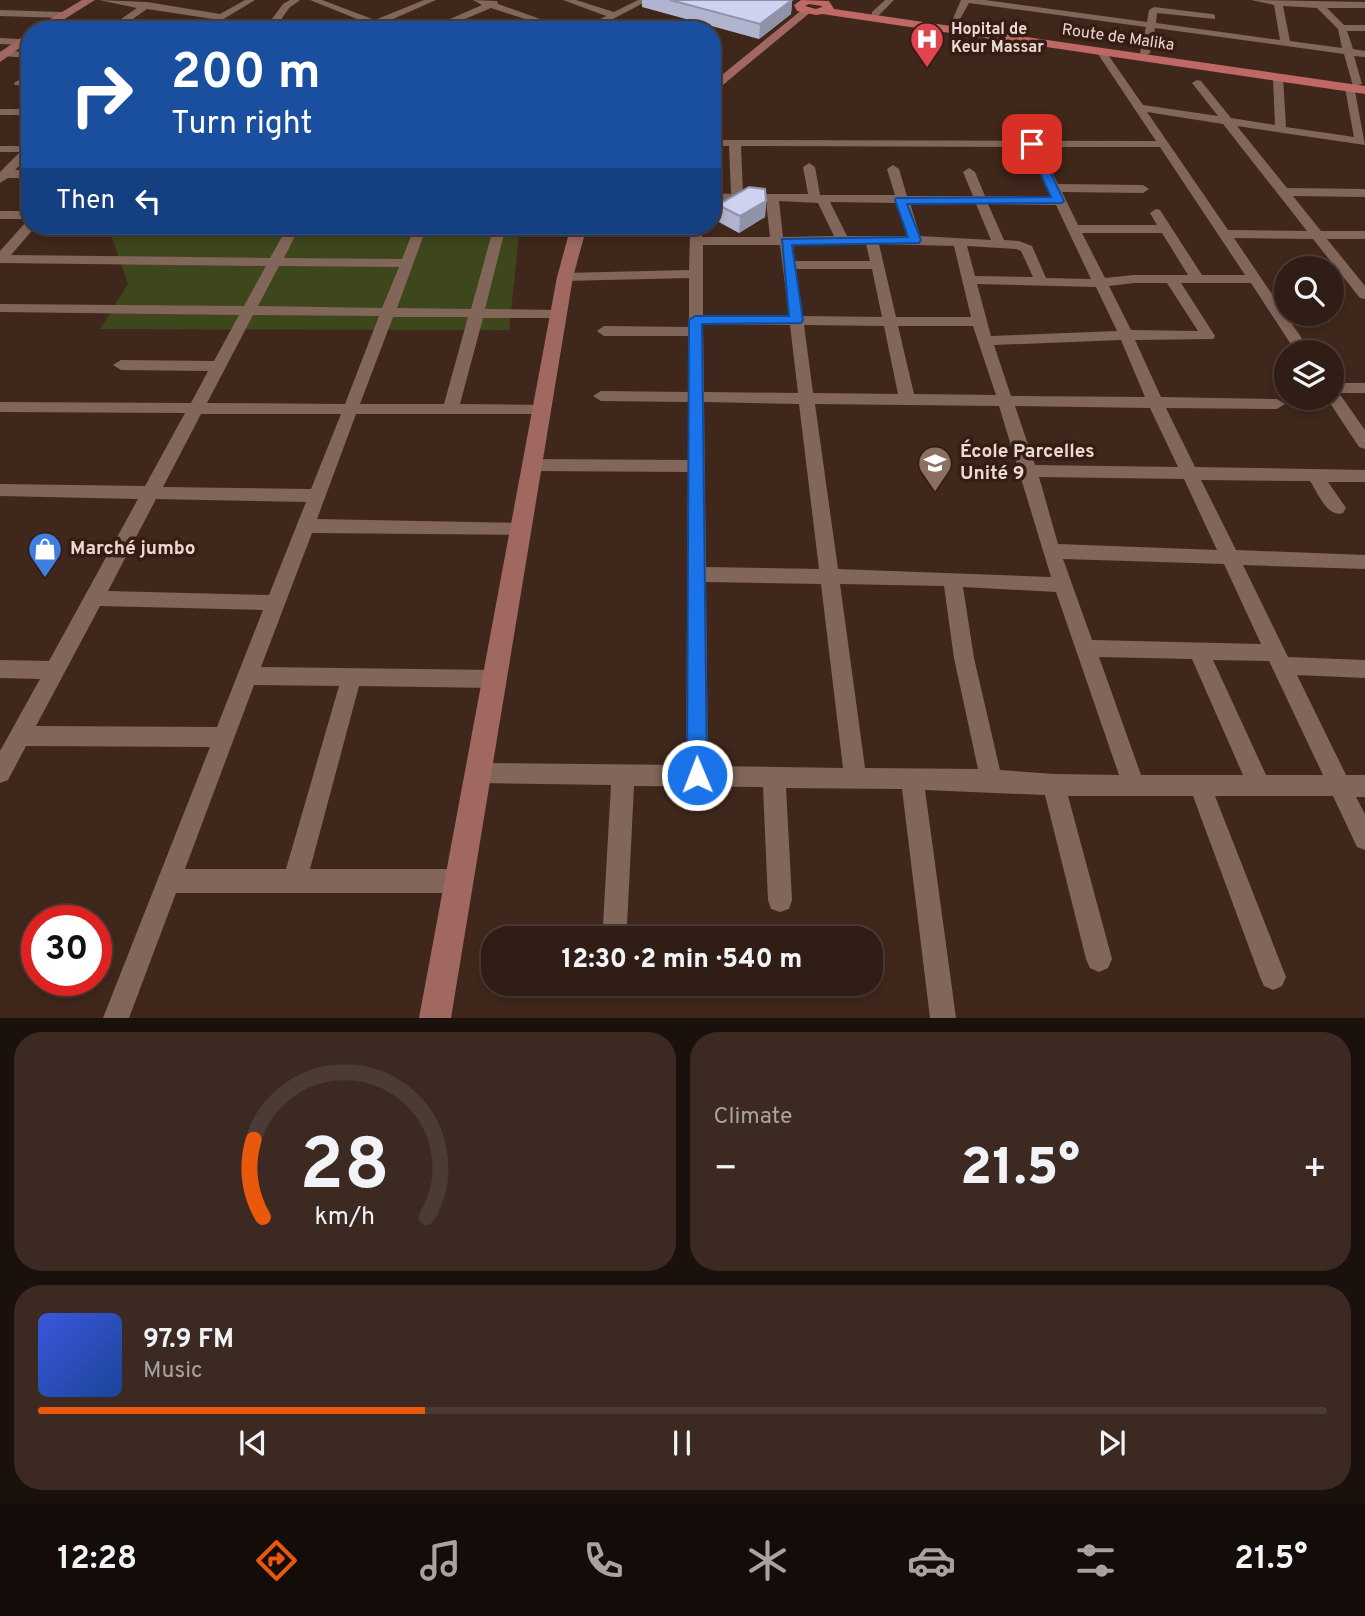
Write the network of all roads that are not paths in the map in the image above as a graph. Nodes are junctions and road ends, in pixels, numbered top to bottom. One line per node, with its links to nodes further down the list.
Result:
1 (34, 0): 33 (street)
2 (90, 0): 35 (street)
3 (103, 0): 30 (street)
4 (156, 0): 30 (street)
5 (251, 0): 37 (street)
6 (296, 0): 28 (street)
7 (314, 0): 20 (street)
8 (395, 0): 29 (street)
9 (432, 0): 29 (street)
10 (477, 0): 21 (street)
11 (500, 0): 21 (street)
12 (567, 0): 36 (street)
13 (645, 0): 36 (street)
14 (890, 0): 34 (street)
15 (966, 0): 22 (street); 50 (street)
16 (1255, 0): 18 (street)
17 (786, 3): 24 (street)
18 (1278, 3): 19 (street); 57 (street)
19 (1316, 3): 27 (street); 51 (street)
20 (325, 4): 28 (street); 31 (street)
21 (490, 4): 38 (street); 45 (street)
22 (1024, 4): 49 (street)
23 (350, 5): 31 (street)
24 (804, 5): 25 (main road); 65 (street)
25 (825, 5): 34 (main road, Route de Malika); 58 (main road, Route de Malika)
26 (1154, 5): 49 (street); 53 (street)
27 (1365, 5)
28 (286, 6): 42 (street)
29 (415, 6): 44 (street)
30 (144, 7): 37 (street); 40 (street)
31 (339, 9): 43 (street)
32 (0, 13): 33 (street)
33 (15, 13): 35 (street)
34 (875, 14): 50 (main road, Route de Malika)
35 (62, 15): 39 (street)
36 (614, 15): 48 (street)
37 (220, 17): 41 (street)
38 (534, 19): 46 (street); 47 (street)
39 (52, 21)
40 (123, 21)
41 (216, 21)
42 (275, 21)
43 (372, 21)
44 (378, 21)
45 (451, 21)
46 (530, 21)
47 (540, 21)
48 (602, 21)
49 (1152, 25): 53 (street); 60 (street)
50 (953, 26): 60 (main road, Route de Malika)
51 (1342, 27): 52 (street); 59 (street)
52 (1365, 28)
53 (1211, 33): 57 (street)
54 (21, 39): 55 (street)
55 (0, 41)
56 (21, 42): 63 (street)
57 (1285, 42): 59 (street)
58 (1101, 51): 64 (main road, Route de Malika); 68 (street)
59 (1349, 52): 61 (street); 67 (street)
60 (1145, 53): 67 (main road, Route de Malika)
61 (1365, 54)
62 (21, 55): 63 (street)
63 (2, 56)
64 (1278, 77): 67 (main road, Route de Malika); 72 (street)
65 (721, 79)
66 (1197, 83): 71 (street)
67 (1359, 87): 73 (street)
68 (1137, 107): 71 (street); 77 (street)
69 (0, 112): 70 (street)
70 (21, 112)
71 (1227, 121): 72 (street); 87 (street)
72 (1281, 130): 73 (street)
73 (1363, 142)
74 (721, 143): 75 (street)
75 (735, 143): 76 (street); 91 (street)
76 (1032, 144): 77 (street); 89 (street)
77 (1161, 144): 101 (street)
78 (0, 149): 79 (street)
79 (21, 149)
80 (21, 158): 85 (street)
81 (809, 167): 93 (street)
82 (893, 169): 94 (street)
83 (969, 172): 95 (street)
84 (21, 175): 85 (street)
85 (2, 176)
86 (1143, 189): 89 (street)
87 (1284, 192): 88 (street); 109 (street)
88 (1365, 193)
89 (1055, 194): 95 (street); 99 (street)
90 (721, 197): 91 (street)
91 (737, 197): 92 (street)
92 (772, 198): 93 (street); 114 (street)
93 (819, 200): 94 (street); 111 (street)
94 (900, 200): 95 (street); 113 (street)
95 (981, 200): 116 (street)
96 (1156, 212): 100 (street)
97 (0, 215): 98 (street)
98 (21, 215)
99 (1072, 229): 100 (street); 129 (street)
100 (1166, 229): 124 (street)
101 (1222, 234): 109 (street); 125 (street)
102 (22, 235): 117 (street)
103 (288, 235): 118 (street)
104 (418, 235): 119 (street)
105 (498, 235): 134 (street)
106 (577, 235): 123 (street)
107 (696, 235): 122 (street)
108 (721, 235): 114 (street)
109 (1318, 235): 110 (street); 130 (street)
110 (1365, 235)
111 (842, 240): 112 (street); 114 (street)
112 (872, 240): 113 (street); 121 (street)
113 (915, 240): 115 (street)
114 (781, 241): 120 (street)
115 (960, 244): 116 (street); 126 (street)
116 (999, 244): 128 (street)
117 (0, 259): 118 (street)
118 (274, 262): 119 (street); 132 (street)
119 (407, 263): 133 (street)
120 (789, 265): 121 (street); 136 (street)
121 (877, 265): 137 (street)
122 (696, 274): 123 (street); 139 (street)
123 (565, 277): 135 (street)
124 (1198, 278): 125 (street); 127 (street)
125 (1255, 279): 142 (street)
126 (968, 280): 128 (street); 138 (street)
127 (1172, 280): 129 (street); 141 (street)
128 (1042, 283): 129 (street)
129 (1099, 283): 141 (street)
130 (1363, 289)
131 (0, 308): 132 (street)
132 (248, 310): 133 (street); 145 (street)
133 (388, 312): 134 (street); 157 (street)
134 (477, 313): 135 (street); 158 (street)
135 (559, 314): 159 (street)
136 (796, 320): 137 (street); 139 (street); 150 (street)
137 (889, 321): 138 (street); 151 (street)
138 (979, 321): 143 (street)
139 (695, 326): 140 (street); 149 (street)
140 (604, 331)
141 (1126, 335): 143 (street); 153 (street)
142 (1296, 340)
143 (985, 341): 152 (street)
144 (121, 365): 145 (street)
145 (218, 366): 156 (street)
146 (1344, 388): 147 (street)
147 (1365, 388)
148 (601, 396): 149 (street)
149 (695, 396): 150 (street); 163 (street)
150 (806, 397): 151 (street); 178 (street)
151 (907, 399): 152 (street)
152 (1005, 400): 153 (street); 164 (street)
153 (1155, 401): 154 (street); 165 (street)
154 (1274, 404)
155 (0, 407): 156 (street)
156 (196, 408): 157 (street); 169 (street)
157 (351, 408): 158 (street); 170 (street)
158 (451, 409): 159 (street)
159 (542, 410): 162 (street)
160 (1343, 410): 161 (street)
161 (1365, 443)
162 (533, 465): 163 (street); 173 (street)
163 (695, 466): 177 (street)
164 (1029, 471): 165 (street); 174 (street)
165 (1189, 474): 166 (street); 175 (street)
166 (1315, 475): 167 (street); 171 (street)
167 (1365, 476)
168 (0, 490): 169 (street)
169 (150, 493): 170 (street); 181 (street)
170 (317, 496): 172 (street)
171 (1337, 508)
172 (305, 526): 173 (street); 182 (street)
173 (521, 530): 191 (street)
174 (1051, 551): 175 (street); 180 (street)
175 (1230, 558): 176 (street); 185 (street)
176 (1365, 562)
177 (695, 574): 178 (street); 196 (street)
178 (830, 577): 179 (street); 198 (street)
179 (952, 579): 180 (street); 201 (street)
180 (1063, 585): 183 (street)
181 (94, 598): 182 (street); 188 (street)
182 (276, 603): 189 (street)
183 (1087, 648): 184 (street); 203 (street)
184 (1199, 652): 185 (street); 205 (street)
185 (1281, 659): 187 (street); 206 (street)
186 (0, 669): 188 (street)
187 (1365, 669)
188 (55, 670): 192 (street)
189 (247, 676): 190 (street); 193 (street)
190 (351, 678): 191 (street); 209 (street)
191 (495, 679): 195 (street)
192 (20, 736): 193 (street); 194 (street)
193 (223, 737): 210 (street)
194 (3, 761)
195 (479, 773): 197 (street); 211 (street)
196 (697, 775): 197 (street); 199 (street)
197 (623, 776): 213 (street)
198 (855, 777): 199 (street); 200 (street)
199 (774, 778): 212 (street)
200 (912, 778): 201 (street); 218 (street)
201 (991, 780): 202 (street)
202 (1054, 785): 203 (street); 214 (street)
203 (1134, 785): 204 (street)
204 (1200, 785): 205 (street); 215 (street)
205 (1259, 785): 206 (street)
206 (1340, 786): 207 (street); 208 (street)
207 (1365, 786)
208 (1365, 839)
209 (295, 880): 210 (street); 211 (street)
210 (170, 881): 216 (street)
211 (460, 881): 217 (street)
212 (780, 900)
213 (615, 925)
214 (1099, 959)
215 (1273, 976)
216 (116, 1017)
217 (435, 1017)
218 (943, 1017)

